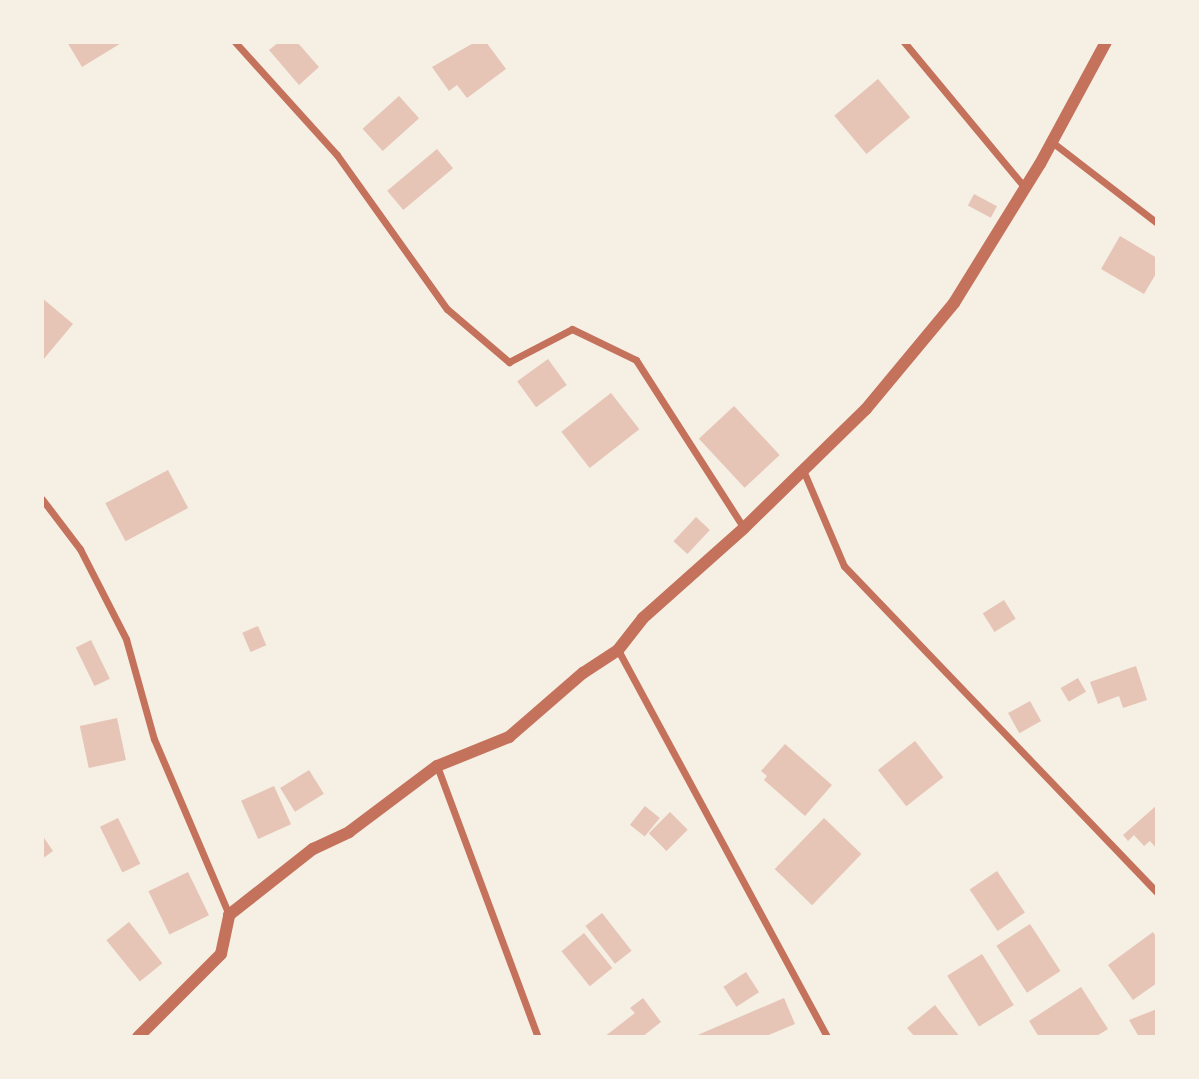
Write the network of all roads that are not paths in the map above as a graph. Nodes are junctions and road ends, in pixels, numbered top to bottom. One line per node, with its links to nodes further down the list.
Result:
1 (235, 42): 9 (street)
2 (904, 42): 5 (street)
3 (1106, 42): 4 (street)
4 (1052, 142): 5 (street); 6 (street)
5 (1025, 188): 7 (street)
6 (1157, 223)
7 (803, 469): 9 (street); 12 (street)
8 (42, 499): 13 (street)
9 (744, 528): 10 (street)
10 (618, 650): 11 (street); 16 (street)
11 (437, 765): 13 (street); 15 (street)
12 (1157, 892)
13 (229, 915): 14 (street)
14 (138, 1037)
15 (538, 1037)
16 (827, 1037)

